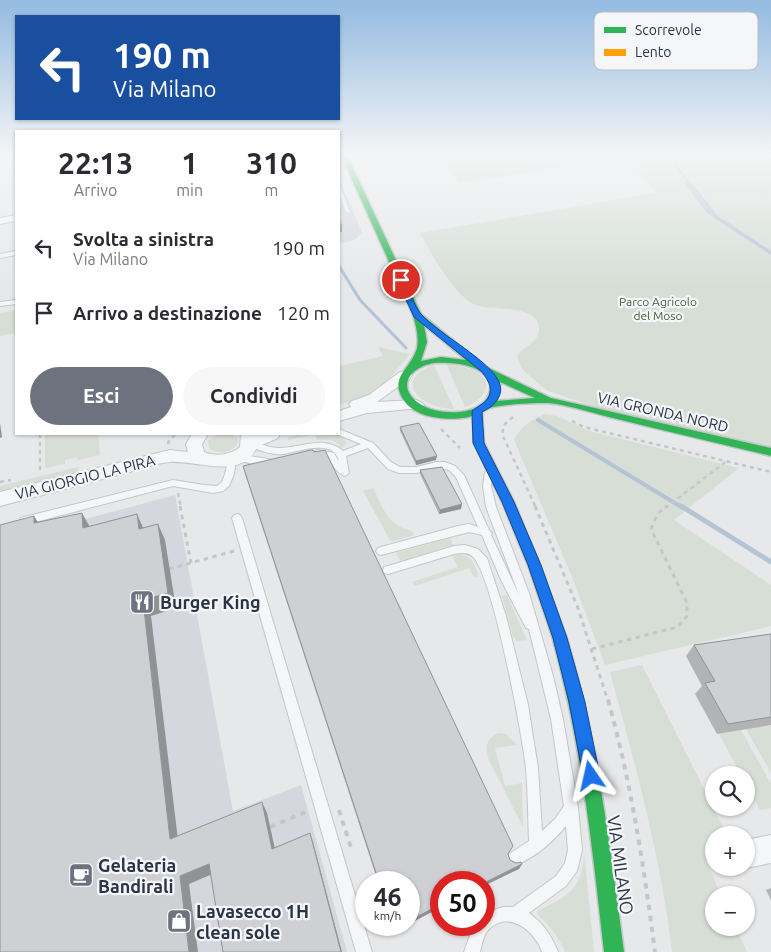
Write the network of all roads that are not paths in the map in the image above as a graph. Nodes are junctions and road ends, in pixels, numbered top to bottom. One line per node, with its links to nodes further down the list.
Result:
1 (343, 199): 3 (lane)
2 (364, 199): 10 (main road)
3 (348, 212)
4 (15, 218): 5 (street)
5 (0, 221)
6 (15, 253): 7 (lane)
7 (0, 256)
8 (15, 302): 9 (lane)
9 (0, 304)
10 (417, 315): 11 (main road); 12 (main road)
11 (478, 365): 12 (main road); 13 (main road)
12 (409, 371): 15 (main road); 17 (street)
13 (490, 374): 14 (main road, VIA GRONDA NORD); 16 (main road, VIA MILANO)
14 (548, 400): 16 (main road, VIA GRONDA NORD); 25 (main road, VIA GRONDA NORD)
15 (416, 405): 18 (main road, VIA MILANO); 19 (street)
16 (482, 408): 18 (main road, VIA MILANO); 23 (main road, VIA MILANO)
17 (340, 409)
18 (435, 413): 23 (main road, VIA MILANO)
19 (340, 416)
20 (340, 432): 24 (lane)
21 (198, 436): 27 (street, VIA GIORGIO LA PIRA); 29 (street)
22 (261, 439): 26 (lane); 28 (street)
23 (479, 443): 30 (main road, VIA MILANO)
24 (368, 445): 26 (lane); 34 (lane)
25 (771, 452)
26 (342, 455): 28 (lane)
27 (170, 456): 29 (street, VIA GIORGIO LA PIRA); 31 (street, VIA GIORGIO LA PIRA)
28 (235, 458): 29 (street, VIA GIORGIO LA PIRA); 33 (lane)
29 (202, 459)
30 (490, 464): 37 (lane); 49 (main road, VIA MILANO)
31 (0, 499)
32 (237, 518): 46 (lane)
33 (10, 524)
34 (487, 533): 35 (lane); 37 (lane)
35 (381, 551)
36 (388, 570): 39 (lane)
37 (537, 636): 38 (lane)
38 (571, 808): 39 (lane); 43 (lane)
39 (536, 846): 42 (lane)
40 (771, 849): 41 (street)
41 (755, 852)
42 (514, 859)
43 (516, 914): 44 (lane); 48 (lane)
44 (495, 916)
45 (477, 936): 47 (lane)
46 (364, 952)
47 (472, 952)
48 (550, 952)
49 (614, 952)

